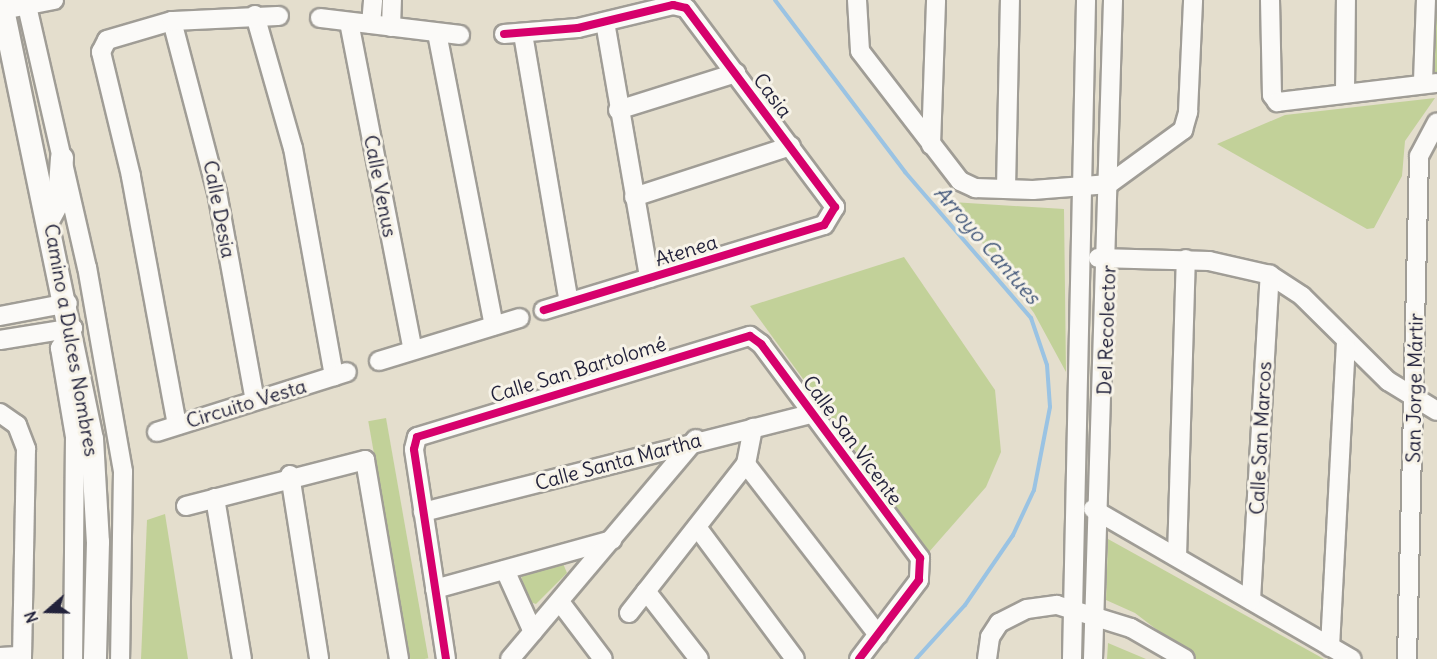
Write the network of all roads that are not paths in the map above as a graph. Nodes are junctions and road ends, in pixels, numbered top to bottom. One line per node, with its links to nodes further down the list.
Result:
1 (54, 0): 15 (street)
2 (373, 0): 24 (street)
3 (392, 0): 25 (street)
4 (857, 0): 35 (street)
5 (936, 0): 35 (street)
6 (1010, 0): 40 (street)
7 (1086, 0): 39 (street, Del Recolector)
8 (1113, 0): 38 (street, Del Recolector)
9 (1192, 0): 38 (street)
10 (1270, 0): 32 (street)
11 (1346, 0): 32 (street)
12 (1426, 0): 31 (street)
13 (663, 3): 23 (street); 30 (street, Casia)
14 (2, 5): 15 (street); 43 (main road, Camino a Dulces Nombres)
15 (27, 6): 37 (street)
16 (214, 8): 17 (street); 18 (street)
17 (195, 9): 21 (street)
18 (255, 15): 19 (street); 61 (street, Circuito Vesta)
19 (279, 16)
20 (320, 18): 22 (street)
21 (172, 21): 61 (street, Calle Desia); 66 (street, Circuito Vesta)
22 (349, 22): 24 (street); 59 (street, Calle Venus)
23 (605, 22): 28 (street); 33 (street)
24 (371, 24): 25 (street)
25 (391, 27): 26 (street)
26 (437, 33): 29 (street); 54 (street)
27 (504, 34): 28 (street)
28 (523, 34): 49 (street)
29 (460, 35)
30 (736, 72): 33 (street); 36 (street, Casia)
31 (1430, 82): 32 (street)
32 (1345, 91)
33 (618, 110): 41 (street)
34 (1437, 122): 62 (street, San Jorge Mártir)
35 (931, 145): 40 (street)
36 (791, 146): 41 (street); 42 (street, Casia)
37 (62, 158): 43 (main road); 96 (street)
38 (1109, 184): 39 (street); 45 (street, Del Recolector)
39 (1084, 187): 40 (street); 44 (street, Del Recolector)
40 (1006, 189)
41 (634, 197): 48 (street)
42 (834, 215): 48 (street, Atenea)
43 (50, 217): 50 (main road, Camino a Dulces Nombres)
44 (1083, 257): 45 (street); 73 (street, Del Recolector)
45 (1108, 258): 46 (street); 76 (street, Del Recolector)
46 (1186, 260): 47 (street); 79 (street)
47 (1270, 275): 58 (street); 83 (street, Calle San Marcos)
48 (649, 279): 49 (street, Atenea)
49 (569, 302): 51 (street, Atenea)
50 (68, 303): 52 (street); 55 (main road, Camino a Dulces Nombres)
51 (543, 310)
52 (6, 315): 57 (street)
53 (520, 318): 54 (street)
54 (494, 326): 59 (street)
55 (73, 328): 57 (street); 94 (street); 95 (main road, Camino a Dulces Nombres)
56 (750, 336): 65 (street, Calle San Vicente); 75 (street, Calle San Bartolomé)
57 (8, 339)
58 (1346, 343): 62 (street); 90 (street)
59 (413, 350): 60 (street)
60 (380, 361)
61 (255, 401): 66 (street, Circuito Vesta)
62 (1414, 401): 63 (street); 110 (street, San Jorge Mártir)
63 (1437, 411)
64 (0, 413): 92 (street)
65 (813, 413): 67 (street, Calle Santa Martha); 89 (street, Calle San Vicente)
66 (177, 425): 68 (street)
67 (753, 428): 69 (street, Calle Santa Martha); 70 (street)
68 (157, 432)
69 (696, 439): 75 (street, Calle Santa Martha); 78 (street)
70 (746, 464): 77 (street); 89 (street)
71 (290, 475): 72 (street); 98 (street); 99 (street)
72 (215, 498): 74 (street); 97 (street)
73 (1078, 501): 76 (street); 85 (street, Del Recolector)
74 (186, 506)
75 (423, 512): 81 (street)
76 (1101, 513): 79 (street); 87 (street, Del Recolector)
77 (697, 527): 82 (street); 104 (street)
78 (612, 540): 80 (street); 84 (street)
79 (1177, 557): 83 (street)
80 (505, 570): 81 (street); 88 (street)
81 (435, 589): 100 (street)
82 (646, 591): 86 (street); 103 (street)
83 (1251, 600): 90 (street)
84 (560, 602): 88 (street); 102 (street)
85 (1073, 608): 87 (street); 106 (street); 107 (street, Del Recolector)
86 (629, 613)
87 (1094, 614): 93 (street); 108 (street, Del Recolector)
88 (533, 632): 101 (street)
89 (878, 635): 105 (street)
90 (1330, 647): 109 (street)
91 (0, 657): 92 (street)
92 (22, 658)
93 (1183, 658)
94 (73, 659)
95 (95, 659)
96 (120, 659)
97 (242, 659)
98 (319, 659)
99 (399, 659)
100 (447, 659)
101 (510, 659)
102 (603, 659)
103 (699, 659)
104 (795, 659)
105 (859, 659)
106 (987, 659)
107 (1072, 659)
108 (1093, 659)
109 (1352, 659)
110 (1407, 659)

